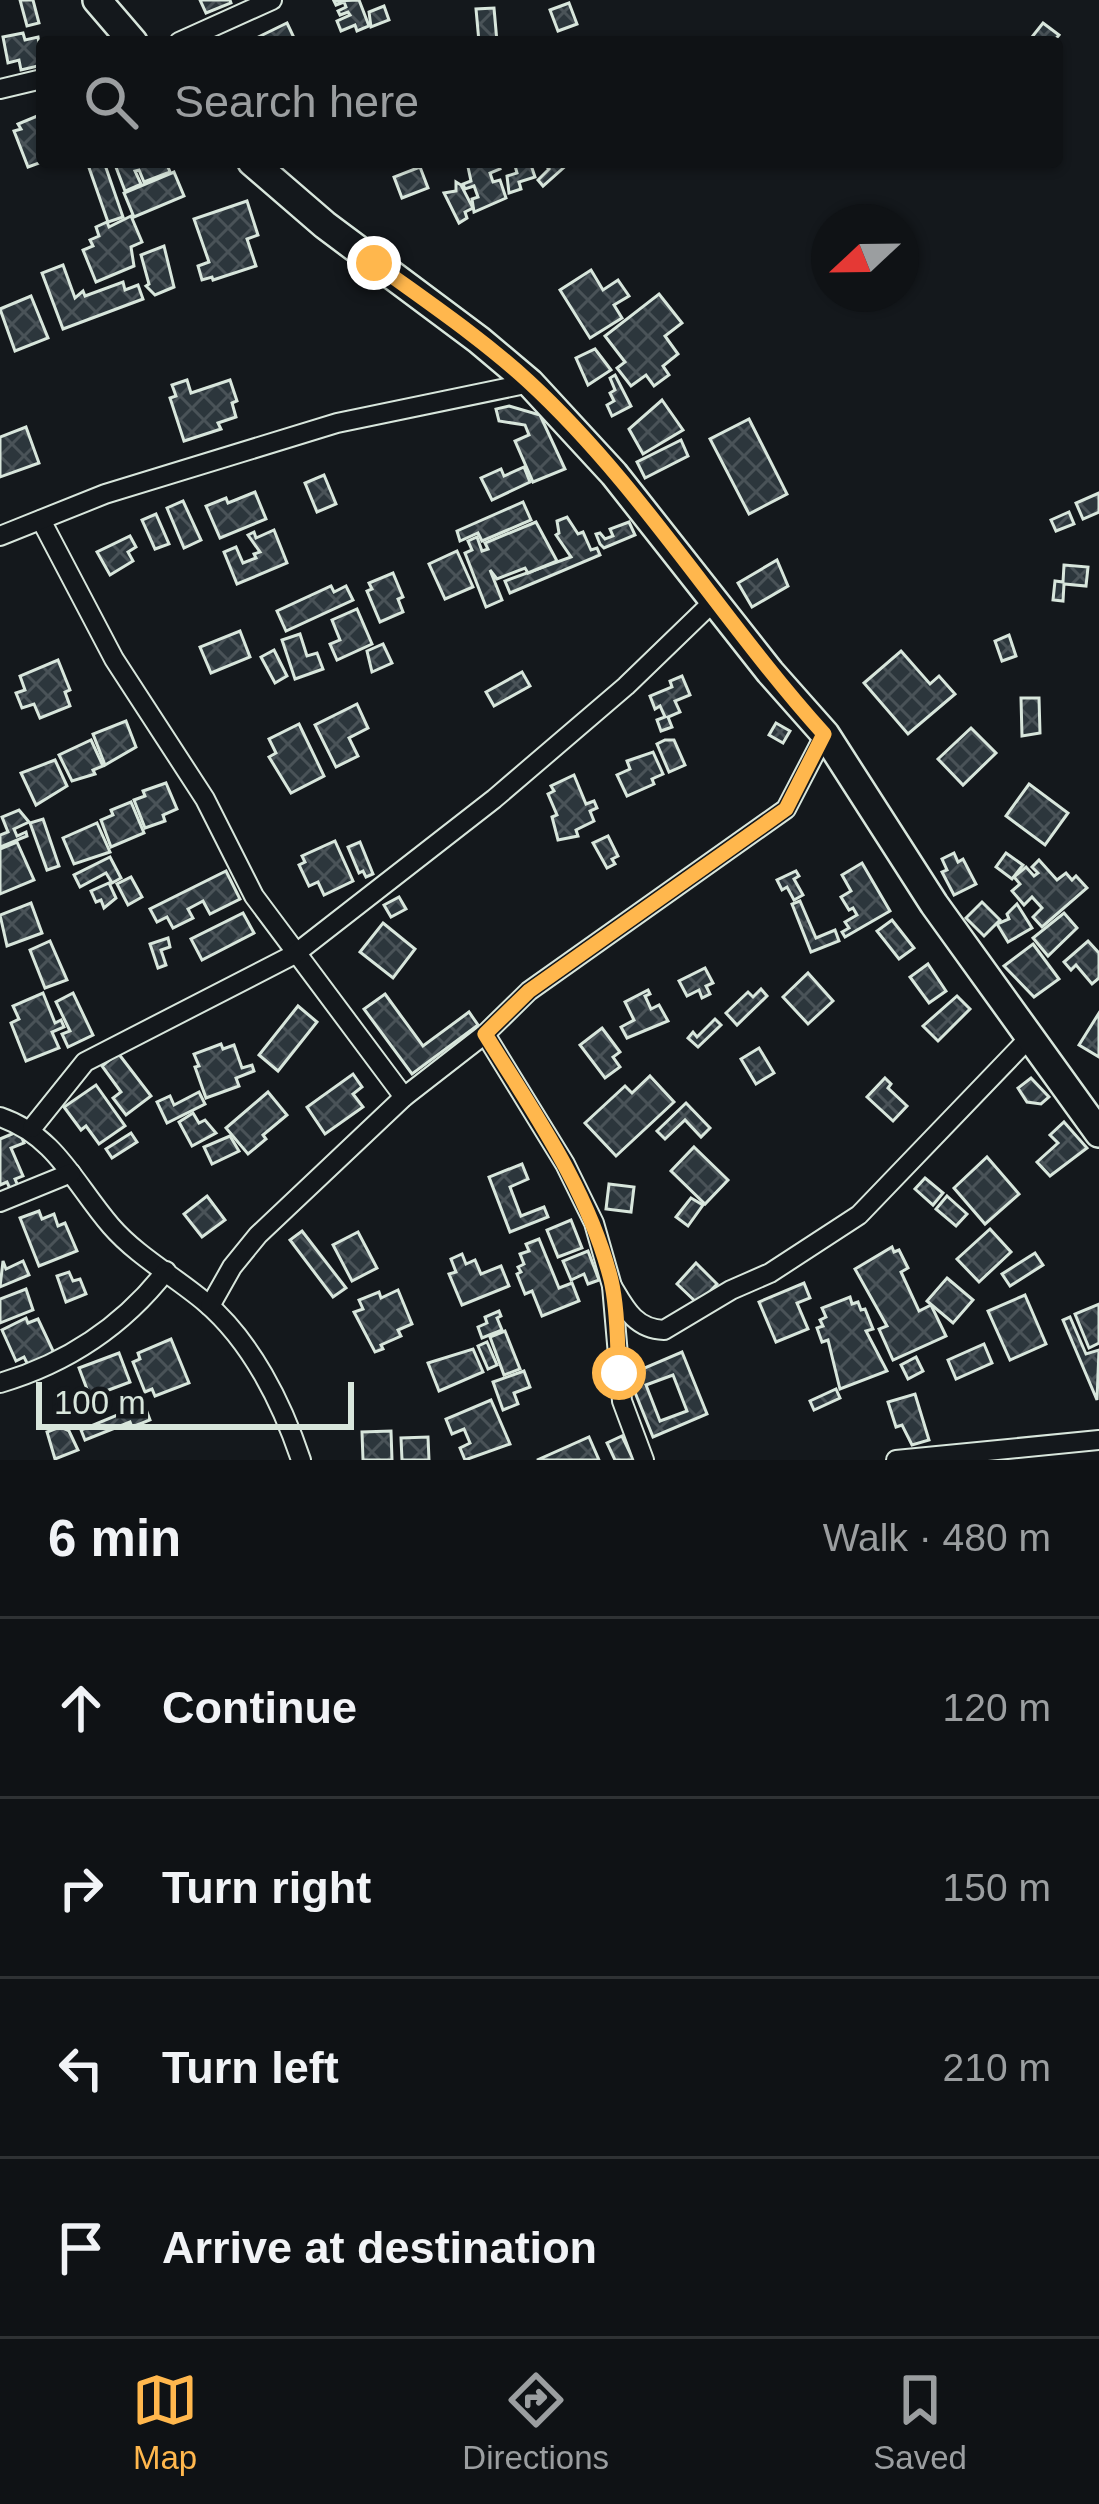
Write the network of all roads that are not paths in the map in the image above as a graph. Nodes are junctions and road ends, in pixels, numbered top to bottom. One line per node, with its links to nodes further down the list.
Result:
1 (97, 0): 3 (street)
2 (272, 0): 4 (street)
3 (128, 36)
4 (192, 36)
5 (36, 81): 6 (street)
6 (0, 89)
7 (259, 168): 8 (street)
8 (530, 383): 9 (street); 11 (street)
9 (41, 520): 10 (street); 13 (street)
10 (0, 536)
11 (715, 600): 12 (street); 13 (street)
12 (824, 734): 14 (street); 15 (street)
13 (295, 954): 16 (street); 18 (street)
14 (485, 1034): 16 (street); 23 (street)
15 (1031, 1036): 19 (street); 23 (street)
16 (404, 1097): 24 (street)
17 (0, 1117): 18 (street)
18 (32, 1128): 20 (street)
19 (1099, 1133)
20 (71, 1173): 21 (street); 22 (street)
21 (0, 1202)
22 (166, 1271): 24 (street); 25 (street)
23 (612, 1286): 28 (street)
24 (210, 1306): 27 (street)
25 (0, 1383)
26 (1099, 1440): 29 (street)
27 (301, 1460)
28 (644, 1460)
29 (896, 1460)

